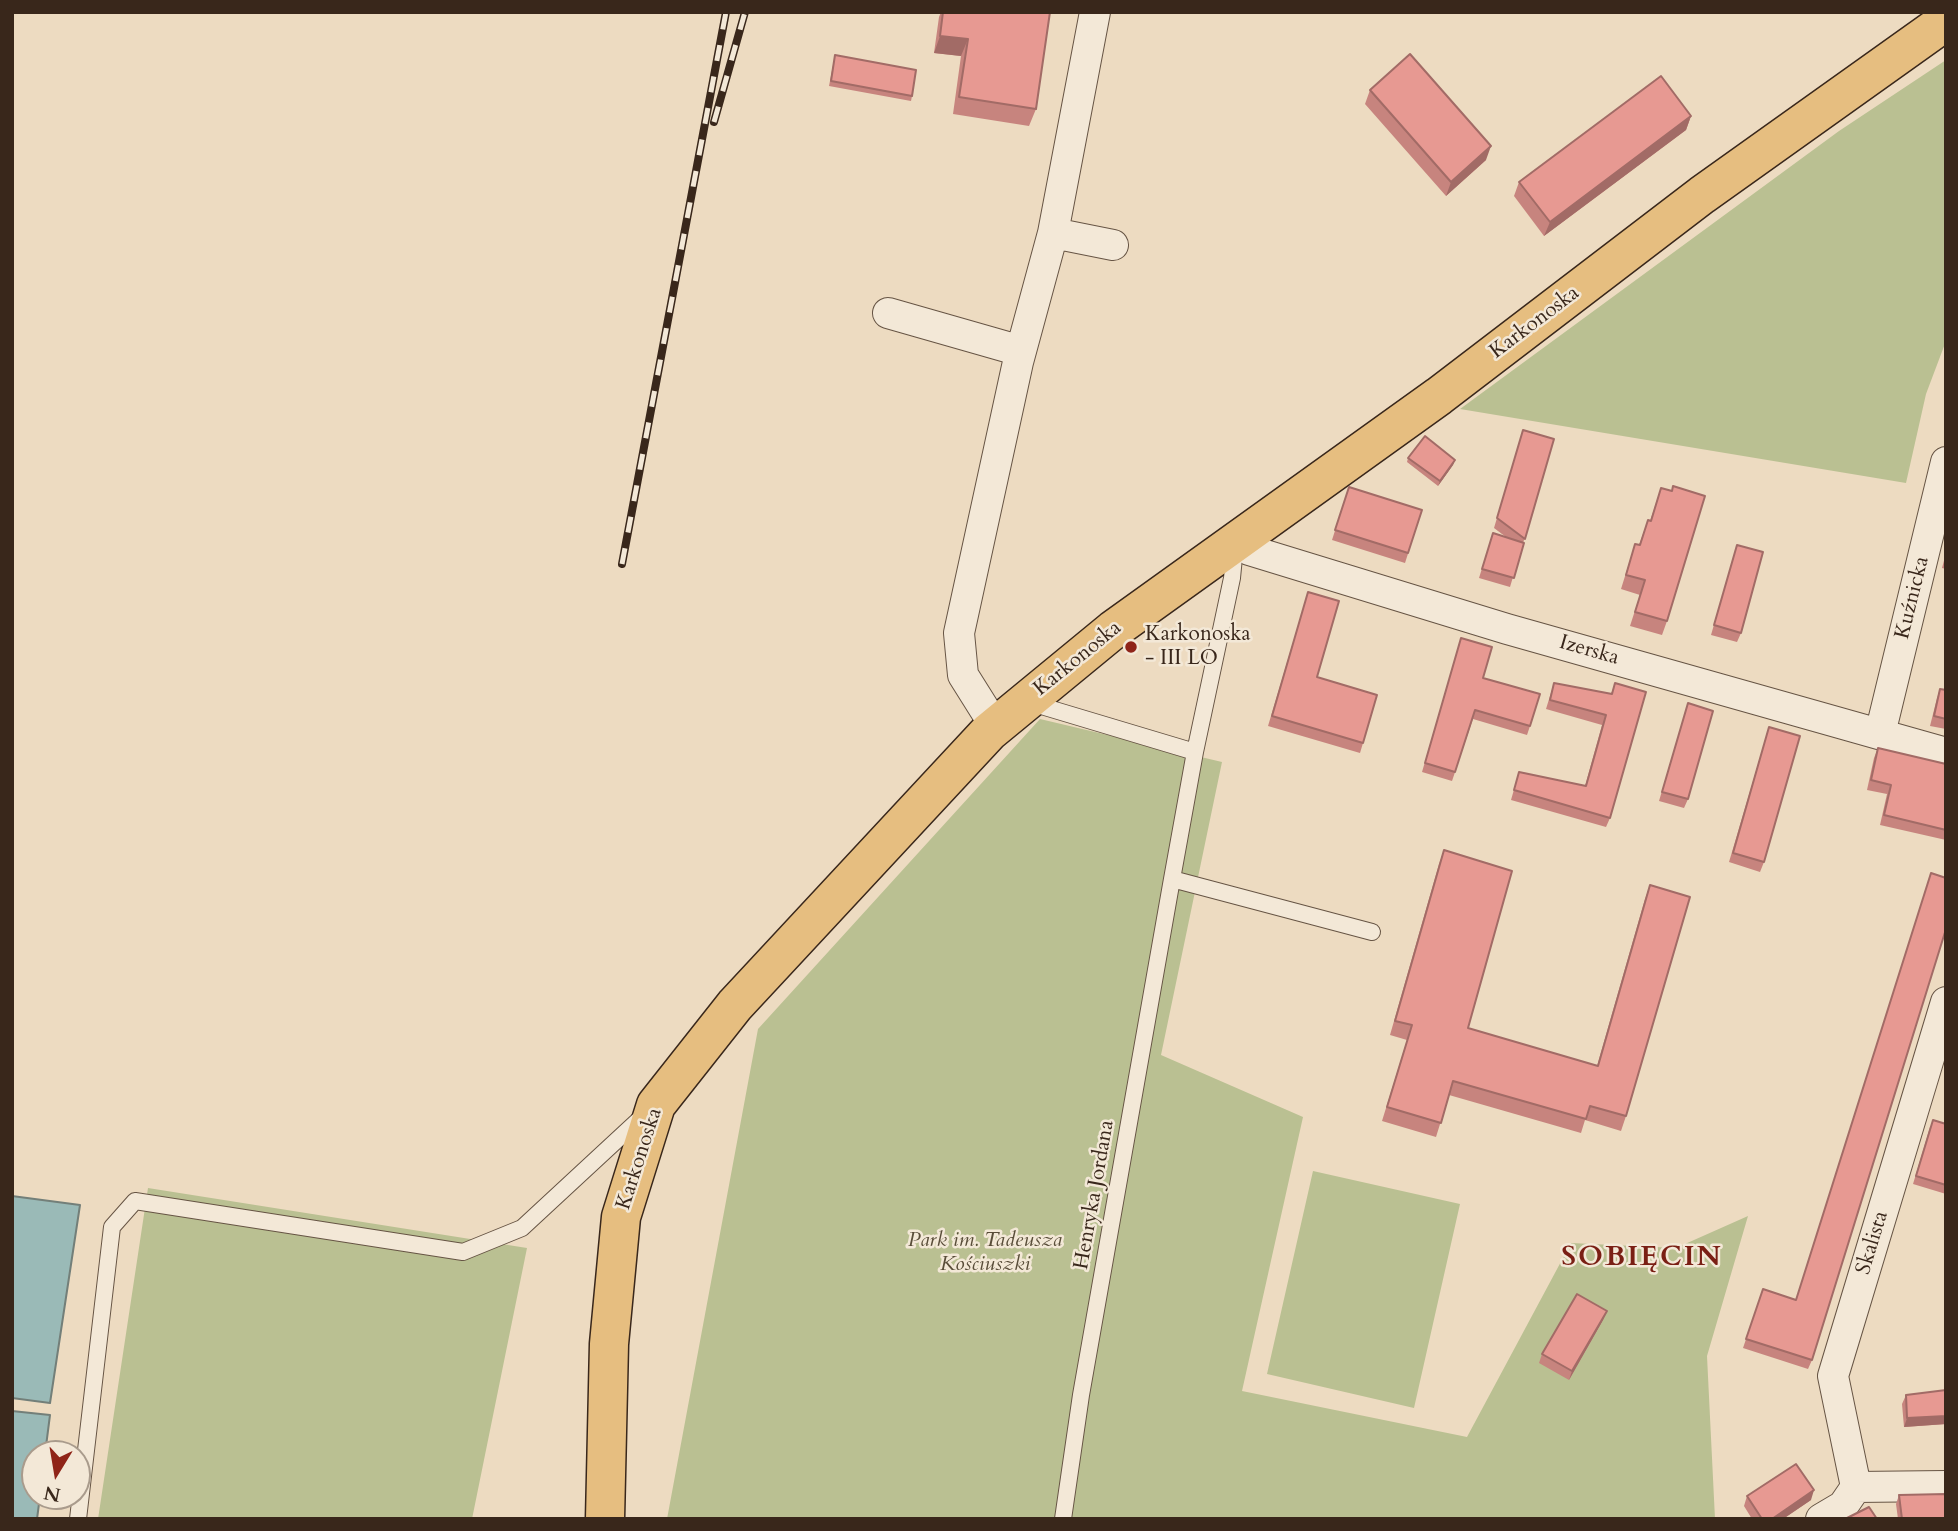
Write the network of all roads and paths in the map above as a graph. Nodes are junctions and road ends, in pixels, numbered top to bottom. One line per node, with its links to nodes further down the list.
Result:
1 (1095, 12): 3 (street)
2 (1946, 21): 8 (main road, Karkonoska)
3 (1053, 233): 4 (street); 6 (street)
4 (1112, 245)
5 (888, 313): 6 (street)
6 (1021, 351): 10 (street)
7 (1946, 462): 11 (street, Kuźnicka)
8 (1235, 541): 9 (main road, Karkonoska); 11 (street, Izerska); 12 (lane, Henryka Jordana)
9 (1026, 701): 10 (main road, Karkonoska); 12 (lane)
10 (995, 726): 17 (main road, Karkonoska)
11 (1880, 734): 13 (street, Izerska)
12 (1195, 752): 14 (lane, Henryka Jordana)
13 (1946, 753)
14 (1172, 879): 15 (lane); 22 (lane, Henryka Jordana)
15 (1372, 932)
16 (1946, 1002): 19 (street, Skalista)
17 (656, 1105): 20 (lane); 21 (main road, Karkonoska)
18 (1946, 1486): 19 (street)
19 (1856, 1487): 23 (street)
20 (78, 1519)
21 (605, 1519)
22 (1063, 1519)
23 (1821, 1519)

